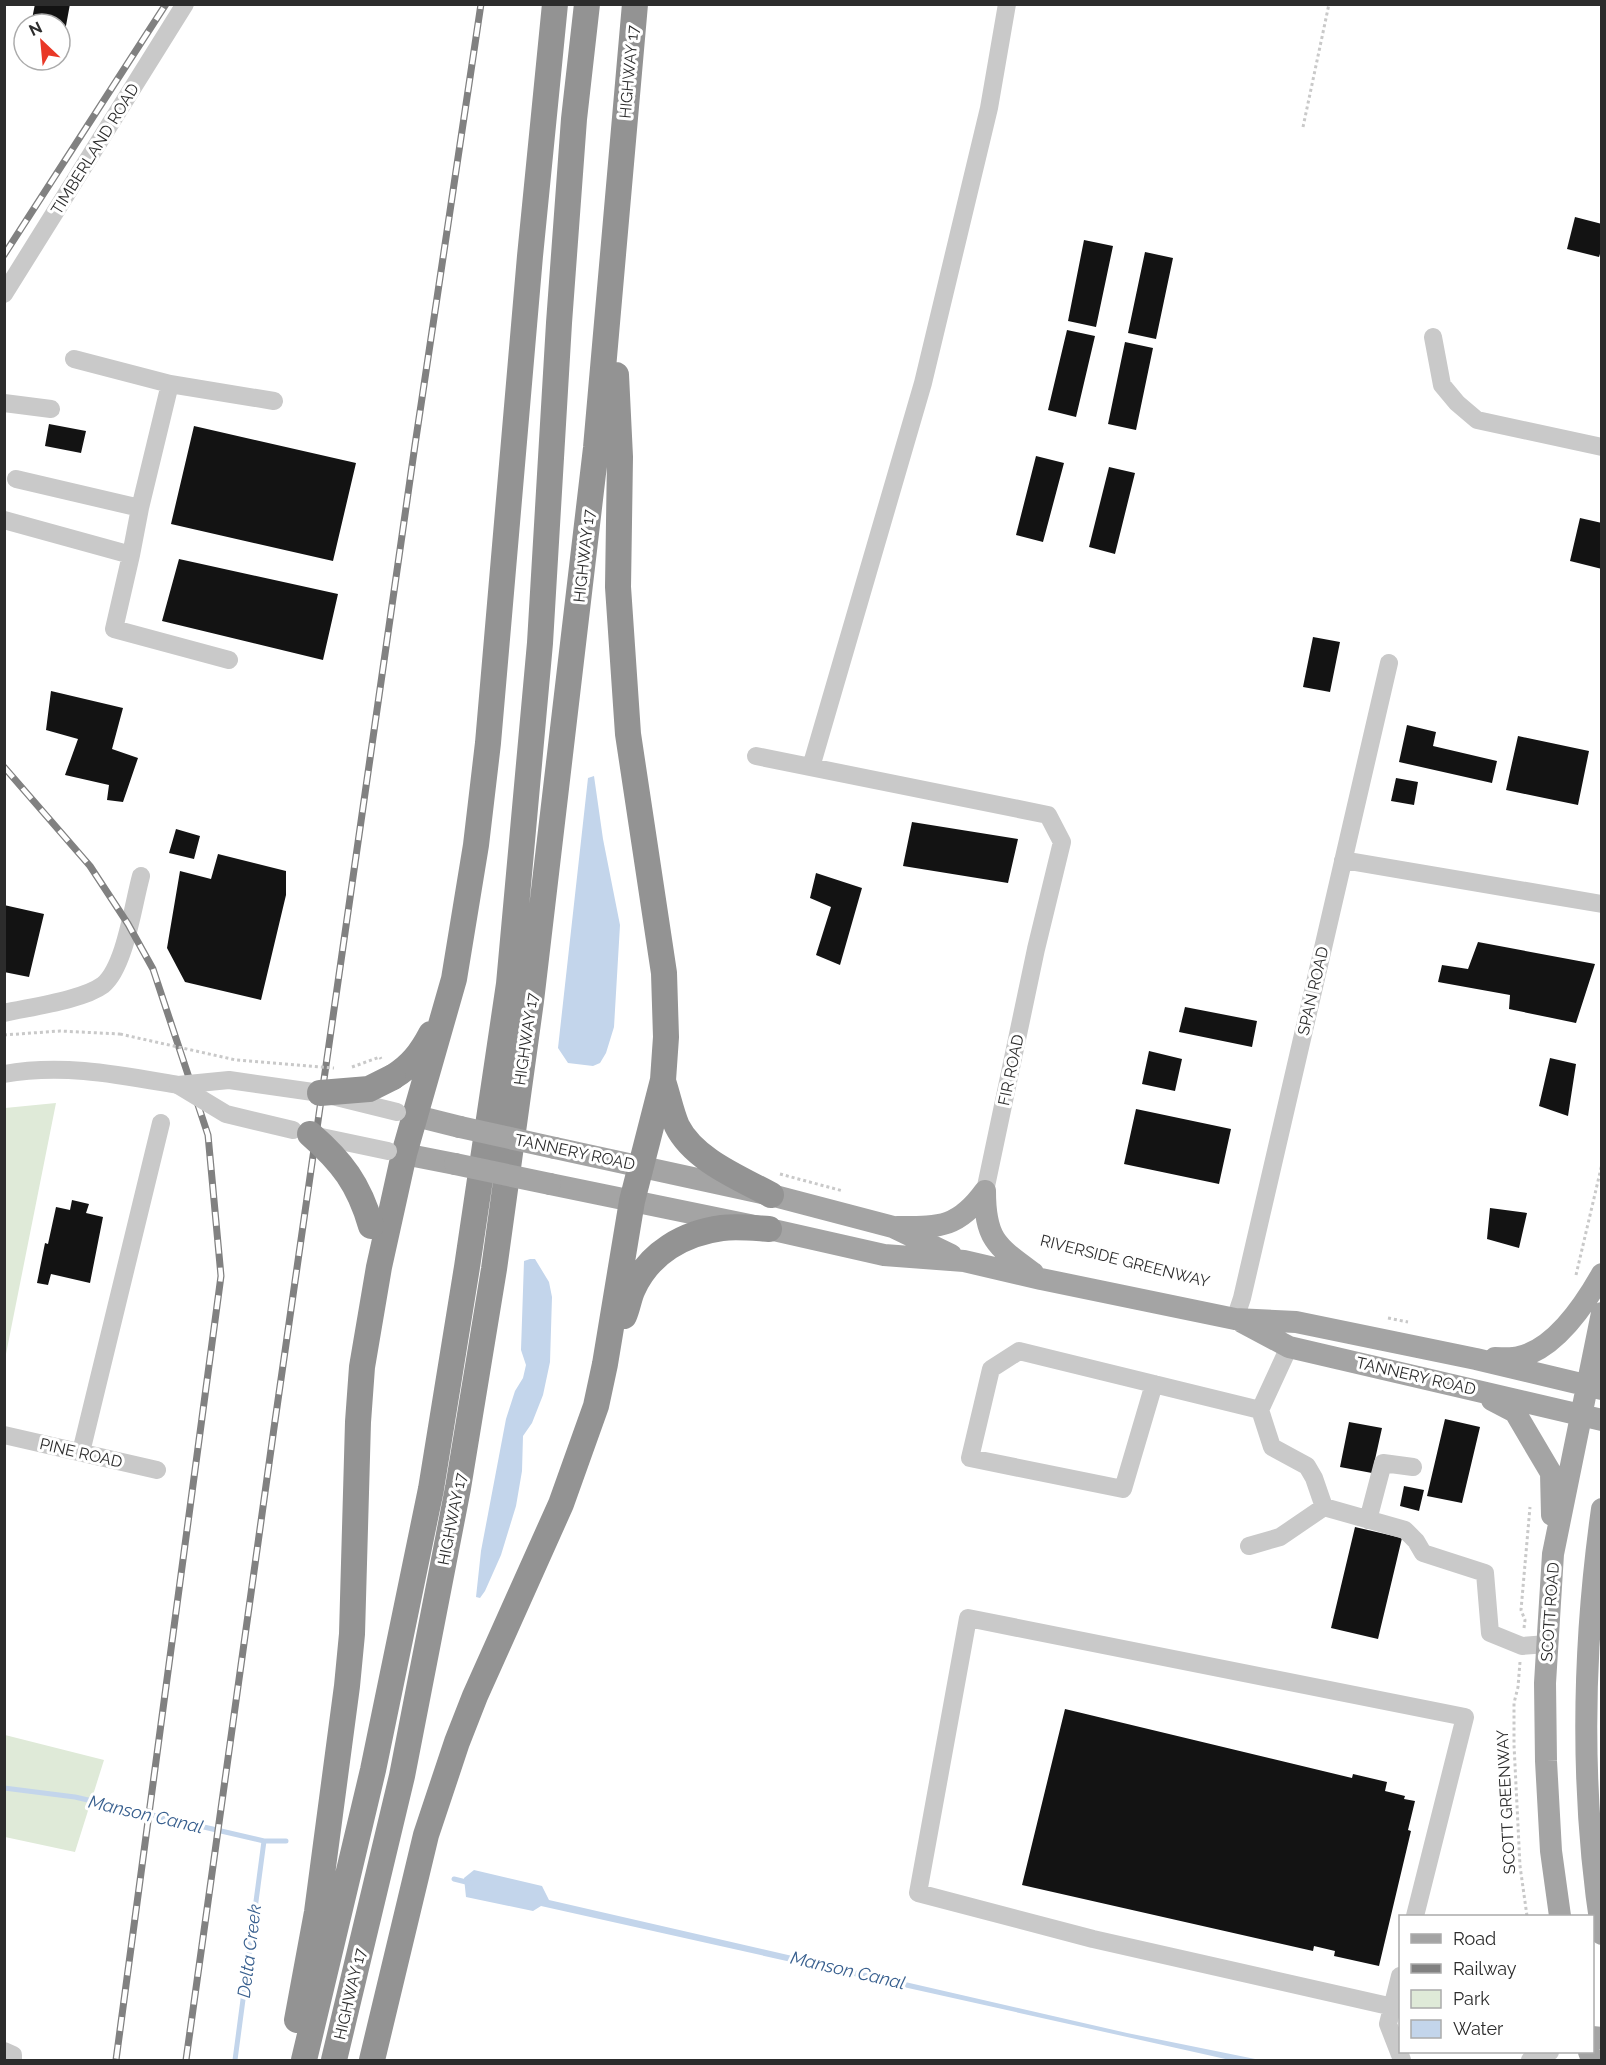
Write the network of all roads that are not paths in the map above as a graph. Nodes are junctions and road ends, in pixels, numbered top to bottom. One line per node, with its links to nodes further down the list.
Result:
1 (185, 4): 7 (street, TIMBERLAND ROAD)
2 (555, 4): 26 (highway)
3 (587, 4): 77 (highway, HIGHWAY 17)
4 (635, 4): 6 (highway, HIGHWAY 17)
5 (1007, 4): 22 (street)
6 (612, 275): 29 (highway); 78 (highway, HIGHWAY 17)
7 (4, 294)
8 (1433, 337): 14 (street)
9 (74, 359): 10 (street)
10 (170, 384): 11 (street); 16 (street)
11 (273, 401)
12 (4, 403): 13 (street)
13 (51, 409)
14 (1602, 447)
15 (16, 479): 16 (street)
16 (140, 508): 18 (street)
17 (4, 519): 18 (street)
18 (131, 555): 19 (street)
19 (229, 660)
20 (1389, 663): 23 (street, SPAN ROAD)
21 (756, 756): 22 (street)
22 (811, 767): 38 (street, FIR ROAD)
23 (1343, 860): 25 (street); 47 (street, SPAN ROAD)
24 (141, 876): 27 (street)
25 (1602, 904)
26 (454, 979): 31 (highway, bridge); 32 (highway)
27 (4, 1013)
28 (4, 1074): 30 (street, TANNERY ROAD)
29 (663, 1080): 36 (highway); 37 (highway)
30 (178, 1085): 31 (street, TANNERY ROAD, bridge); 34 (street, TANNERY ROAD, bridge)
31 (320, 1093): 32 (street, TANNERY ROAD, bridge)
32 (406, 1114): 35 (highway); 36 (main road, TANNERY ROAD, bridge)
33 (161, 1123): 57 (street)
34 (310, 1134): 35 (street, TANNERY ROAD, bridge); 43 (highway, bridge)
35 (396, 1152): 39 (main road, TANNERY ROAD, bridge); 43 (highway)
36 (641, 1166): 37 (main road, TANNERY ROAD); 39 (highway)
37 (773, 1184): 40 (main road, TANNERY ROAD)
38 (985, 1191): 40 (main road); 45 (main road)
39 (632, 1201): 41 (main road, TANNERY ROAD); 50 (highway)
40 (893, 1227): 42 (main road, TANNERY ROAD)
41 (769, 1229): 42 (main road, TANNERY ROAD); 50 (highway)
42 (964, 1261): 45 (main road, TANNERY ROAD)
43 (379, 1267): 76 (highway)
44 (1602, 1274): 49 (main road)
45 (1041, 1279): 47 (main road, TANNERY ROAD)
46 (1602, 1312): 52 (main road, SCOTT ROAD)
47 (1235, 1319): 48 (main road, TANNERY ROAD); 49 (main road, TANNERY ROAD)
48 (1288, 1347): 53 (main road, TANNERY ROAD); 54 (street)
49 (1476, 1359): 52 (main road, TANNERY ROAD)
50 (605, 1364): 79 (highway)
51 (1154, 1384): 51 (street); 54 (street)
52 (1594, 1387): 55 (main road, SCOTT ROAD)
53 (1472, 1390): 55 (main road, TANNERY ROAD); 65 (main road)
54 (1260, 1410): 60 (street)
55 (1591, 1417): 65 (main road, SCOTT ROAD)
56 (4, 1435): 57 (street, PINE ROAD)
57 (81, 1452): 59 (street, PINE ROAD)
58 (1413, 1467): 62 (street)
59 (157, 1470)
60 (1324, 1508): 62 (street); 63 (street)
61 (1602, 1509): 64 (main road)
62 (1368, 1520): 66 (street)
63 (1249, 1546)
64 (1598, 1548): 67 (main road)
65 (1553, 1554): 66 (main road, SCOTT ROAD)
66 (1547, 1644): 69 (main road, SCOTT ROAD)
67 (1595, 1824): 70 (main road)
68 (1416, 1915): 72 (street)
69 (1560, 1915)
70 (1602, 1934)
71 (1399, 1984): 72 (street)
72 (1393, 2007): 80 (street)
73 (4, 2051): 75 (street)
74 (1549, 2053): 81 (street)
75 (14, 2061)
76 (290, 2061)
77 (304, 2061)
78 (334, 2061)
79 (372, 2061)
80 (1402, 2061)
81 (1530, 2061)

